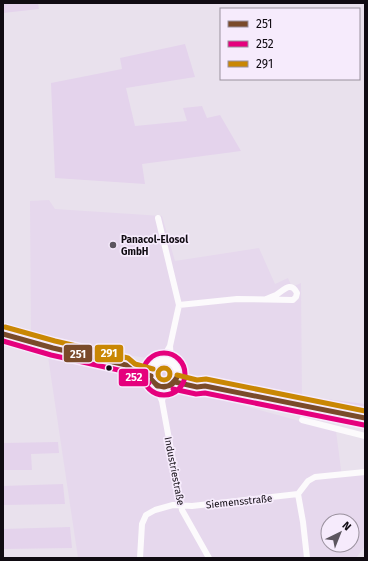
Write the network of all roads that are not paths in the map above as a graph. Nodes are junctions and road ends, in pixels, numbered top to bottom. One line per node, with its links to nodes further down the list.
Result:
1 (158, 218): 3 (street)
2 (266, 299): 3 (street)
3 (179, 305): 5 (street)
4 (3, 334): 8 (main road)
5 (170, 346): 6 (street); 7 (street)
6 (162, 360): 7 (main road); 8 (main road)
7 (171, 362): 9 (main road)
8 (151, 373): 12 (main road)
9 (178, 373): 10 (main road); 11 (main road)
10 (175, 382): 11 (main road); 12 (main road)
11 (205, 386): 13 (main road)
12 (162, 387): 18 (street, Industriestraße)
13 (365, 418)
14 (302, 420): 15 (street)
15 (365, 436)
16 (365, 472): 17 (street)
17 (298, 494): 18 (street, Siemensstraße); 21 (street)
18 (181, 505): 19 (street, Siemensstraße); 20 (street, Industriestraße)
19 (140, 558)
20 (210, 558)
21 (307, 558)

